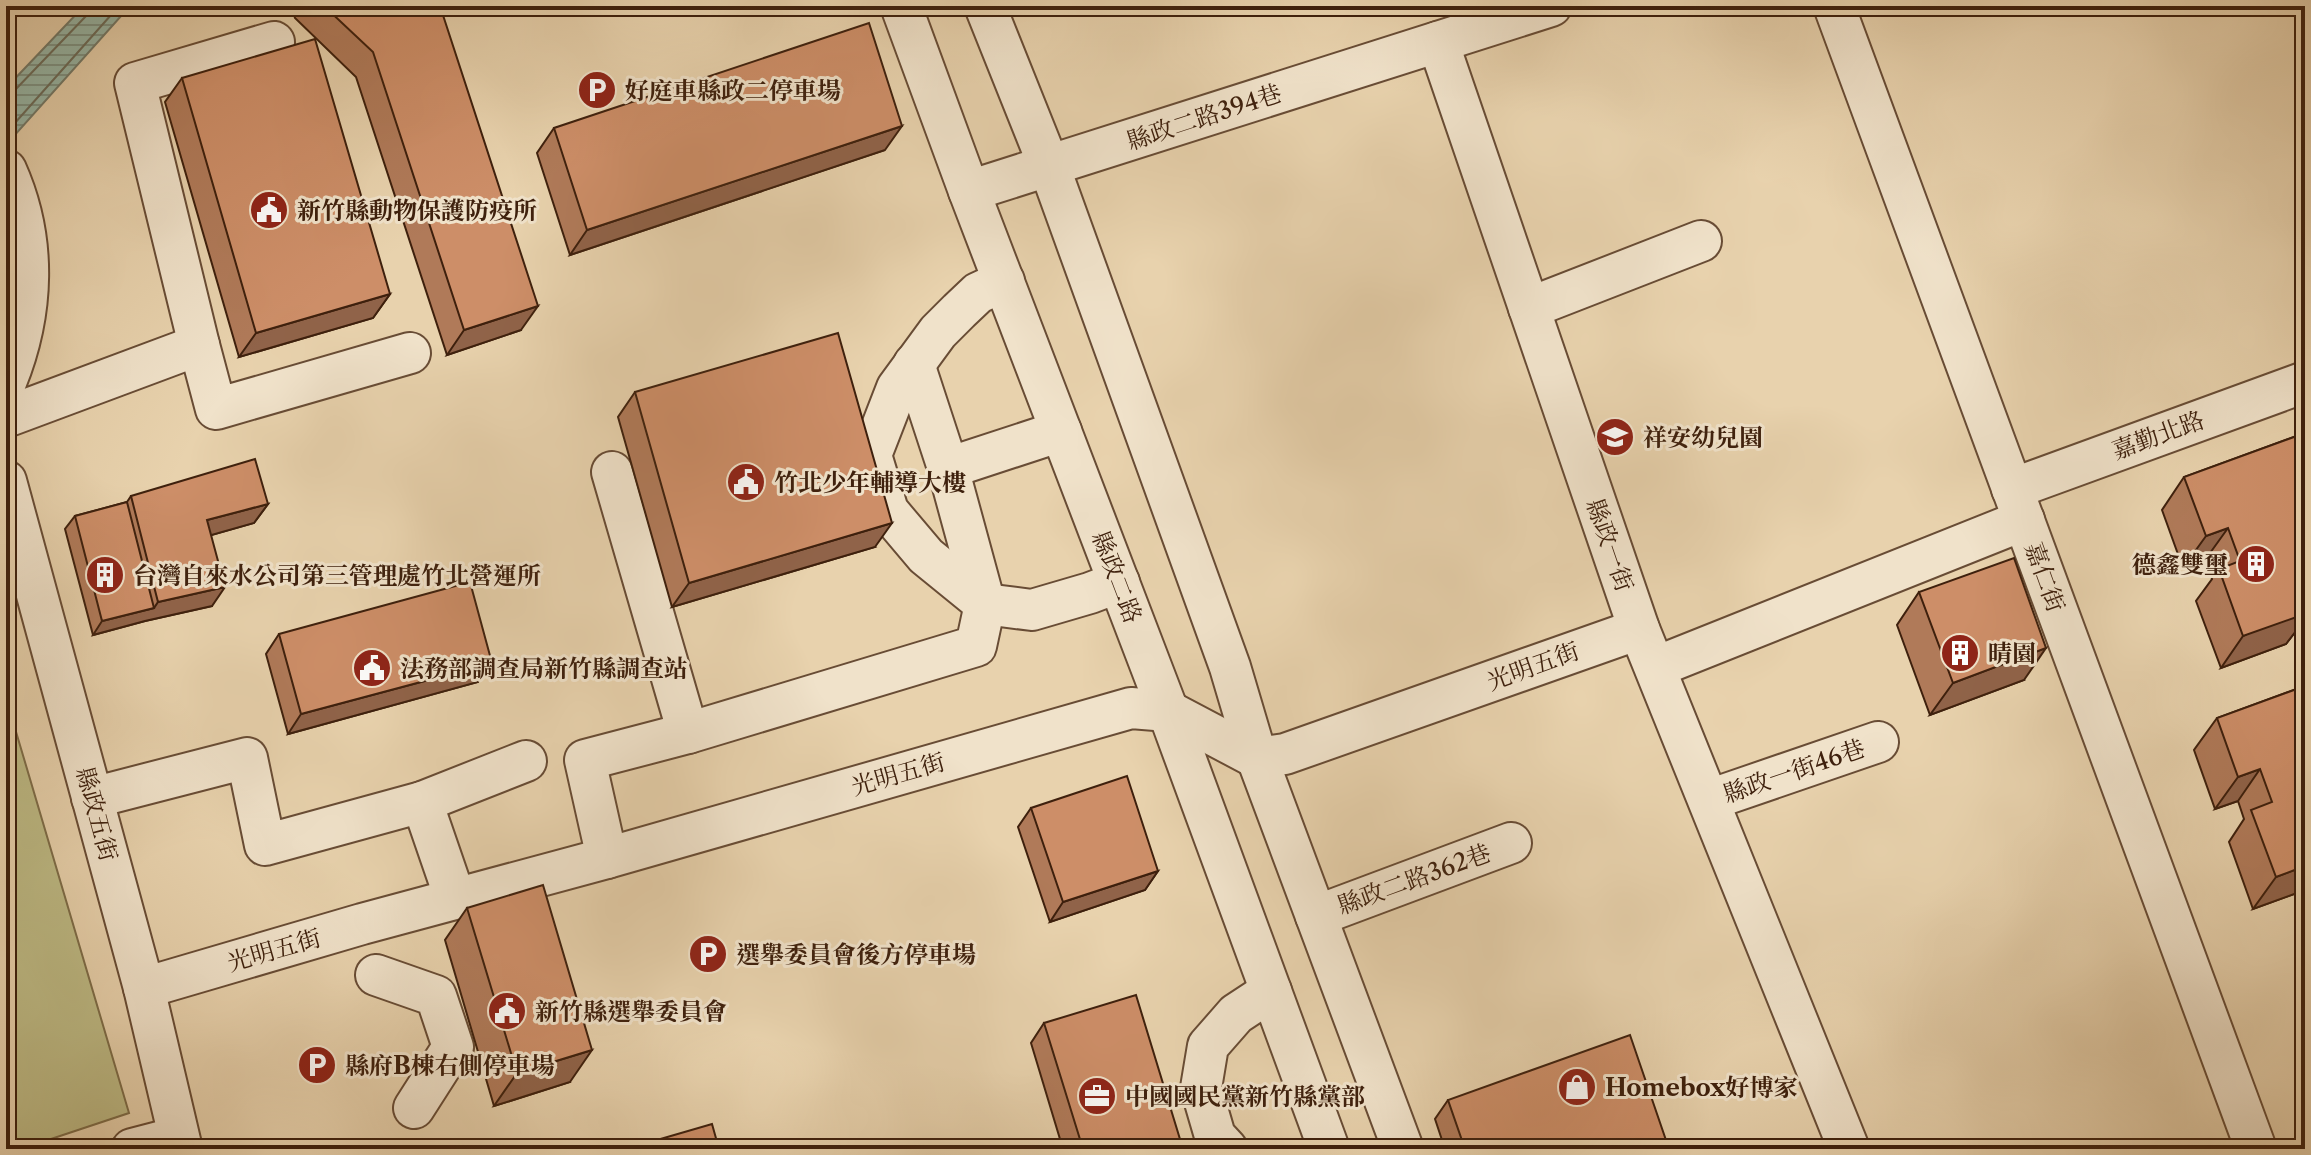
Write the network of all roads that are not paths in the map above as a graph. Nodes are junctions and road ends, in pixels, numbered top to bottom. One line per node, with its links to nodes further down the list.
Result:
1 (901, 6): 9 (street, 縣政二路)
2 (985, 6): 7 (street)
3 (1551, 6): 6 (street)
4 (1834, 6): 23 (street, 嘉仁街)
5 (274, 42): 13 (street)
6 (1438, 42): 7 (street, 縣政二路394巷); 12 (street, 縣政一街)
7 (1049, 166): 9 (street, 縣政二路394巷); 31 (street)
8 (6, 170): 16 (street)
9 (969, 191): 11 (street, 縣政二路)
10 (1701, 241): 12 (street)
11 (1004, 281): 15 (street); 19 (street, 縣政二路)
12 (1529, 308): 26 (street, 縣政一街)
13 (199, 345): 14 (street); 18 (street)
14 (410, 353)
15 (914, 364): 20 (street); 25 (street)
16 (6, 382)
17 (2305, 382): 23 (street, 嘉勤北路)
18 (6, 417)
19 (1061, 431): 20 (street); 24 (street, 縣政二路)
20 (948, 468): 25 (street)
21 (612, 472): 29 (street)
22 (6, 481): 33 (street, 縣政五街)
23 (2018, 504): 27 (street); 50 (street, 嘉仁街)
24 (1119, 582): 25 (street); 28 (street, 縣政二路)
25 (985, 604): 29 (street)
26 (1639, 629): 27 (street, 縣政一街); 31 (street, 光明五街)
27 (1656, 667): 34 (street, 縣政一街)
28 (1168, 711): 31 (street, 光明五街); 37 (street, 光明五街); 42 (street, 縣政二路)
29 (688, 733): 37 (street)
30 (1878, 742): 34 (street, 縣政一街46巷)
31 (1257, 758): 39 (street)
32 (526, 761): 35 (street)
33 (92, 798): 35 (street); 41 (street, 縣政五街)
34 (1709, 800): 49 (street, 縣政一街)
35 (422, 802): 38 (street)
36 (1511, 843): 39 (street, 縣政二路362巷)
37 (607, 858): 38 (street, 光明五街)
38 (455, 898): 41 (street, 光明五街)
39 (1316, 916): 48 (street)
40 (376, 975): 43 (street)
41 (144, 988): 44 (street, 縣政五街)
42 (1271, 991): 46 (street); 47 (street, 縣政二路)
43 (414, 1108)
44 (180, 1143): 45 (street)
45 (132, 1149)
46 (1227, 1149)
47 (1329, 1149)
48 (1403, 1149)
49 (1849, 1149)
50 (2256, 1149)

